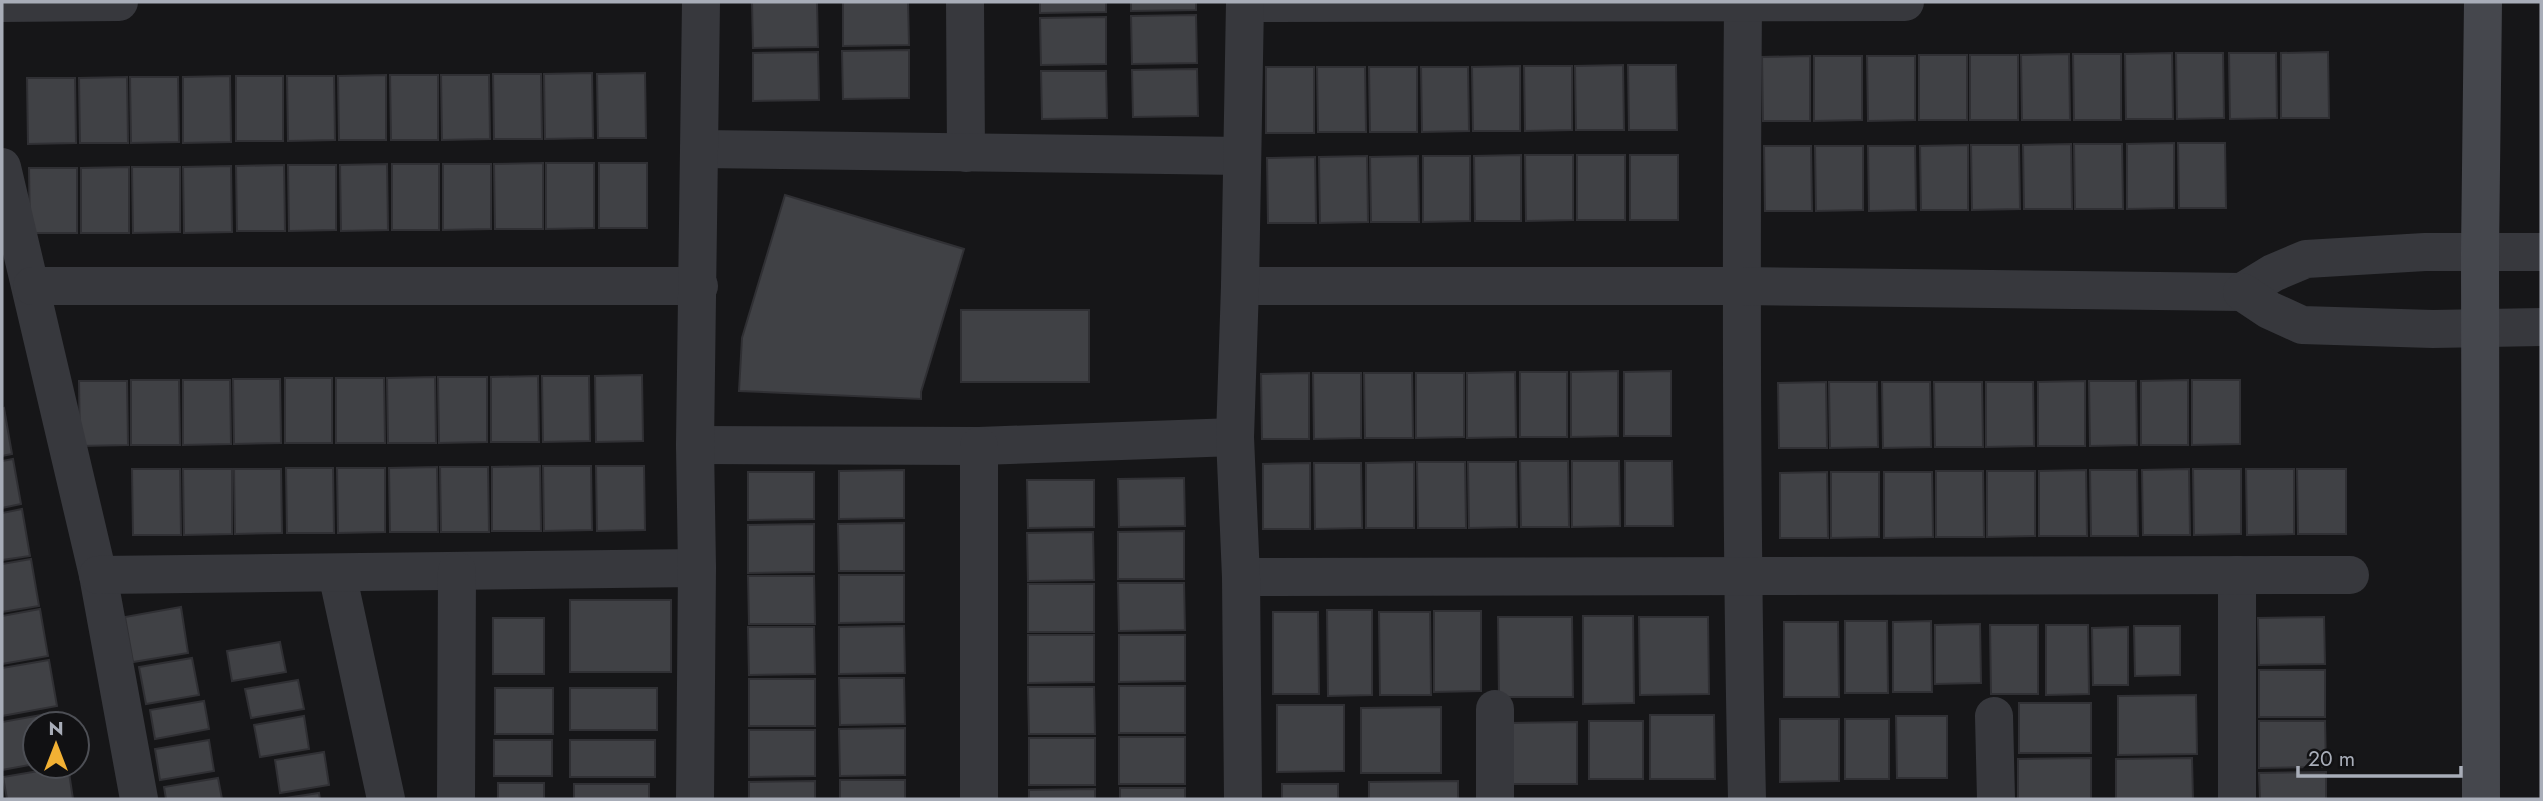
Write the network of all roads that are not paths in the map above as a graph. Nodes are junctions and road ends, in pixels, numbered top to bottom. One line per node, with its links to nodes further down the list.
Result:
1 (119, 2): 10 (street)
2 (701, 2): 11 (street)
3 (965, 2): 12 (street)
4 (1245, 2): 5 (street); 13 (street)
5 (1678, 2): 6 (street)
6 (1743, 2): 7 (street); 20 (street)
7 (1801, 2): 8 (street)
8 (1905, 2)
9 (2483, 2): 15 (street)
10 (2, 3)
11 (699, 149): 12 (street); 18 (street)
12 (965, 153): 13 (street)
13 (1242, 156): 19 (street)
14 (2, 167): 17 (street)
15 (2480, 252): 16 (street); 21 (street); 23 (street)
16 (2541, 252)
17 (32, 286): 18 (street); 30 (street)
18 (699, 286): 25 (street)
19 (1240, 286): 20 (street); 24 (street)
20 (1740, 286): 21 (street); 31 (street)
21 (2242, 292): 23 (street)
22 (2541, 327): 23 (street)
23 (2480, 330): 47 (street)
24 (1235, 437): 26 (street); 34 (street)
25 (695, 445): 26 (street); 27 (street)
26 (979, 446): 41 (street)
27 (697, 568): 28 (street); 40 (street)
28 (457, 571): 29 (street); 39 (street)
29 (337, 573): 30 (street); 38 (street)
30 (98, 575): 37 (street)
31 (1742, 575): 32 (street); 34 (street); 44 (street)
32 (2237, 575): 33 (street); 46 (street)
33 (2350, 575)
34 (1241, 577): 42 (street)
35 (1495, 709): 43 (street)
36 (1994, 716): 45 (street)
37 (139, 799)
38 (386, 799)
39 (456, 799)
40 (695, 799)
41 (979, 799)
42 (1242, 799)
43 (1495, 799)
44 (1747, 799)
45 (1996, 799)
46 (2237, 799)
47 (2481, 799)

